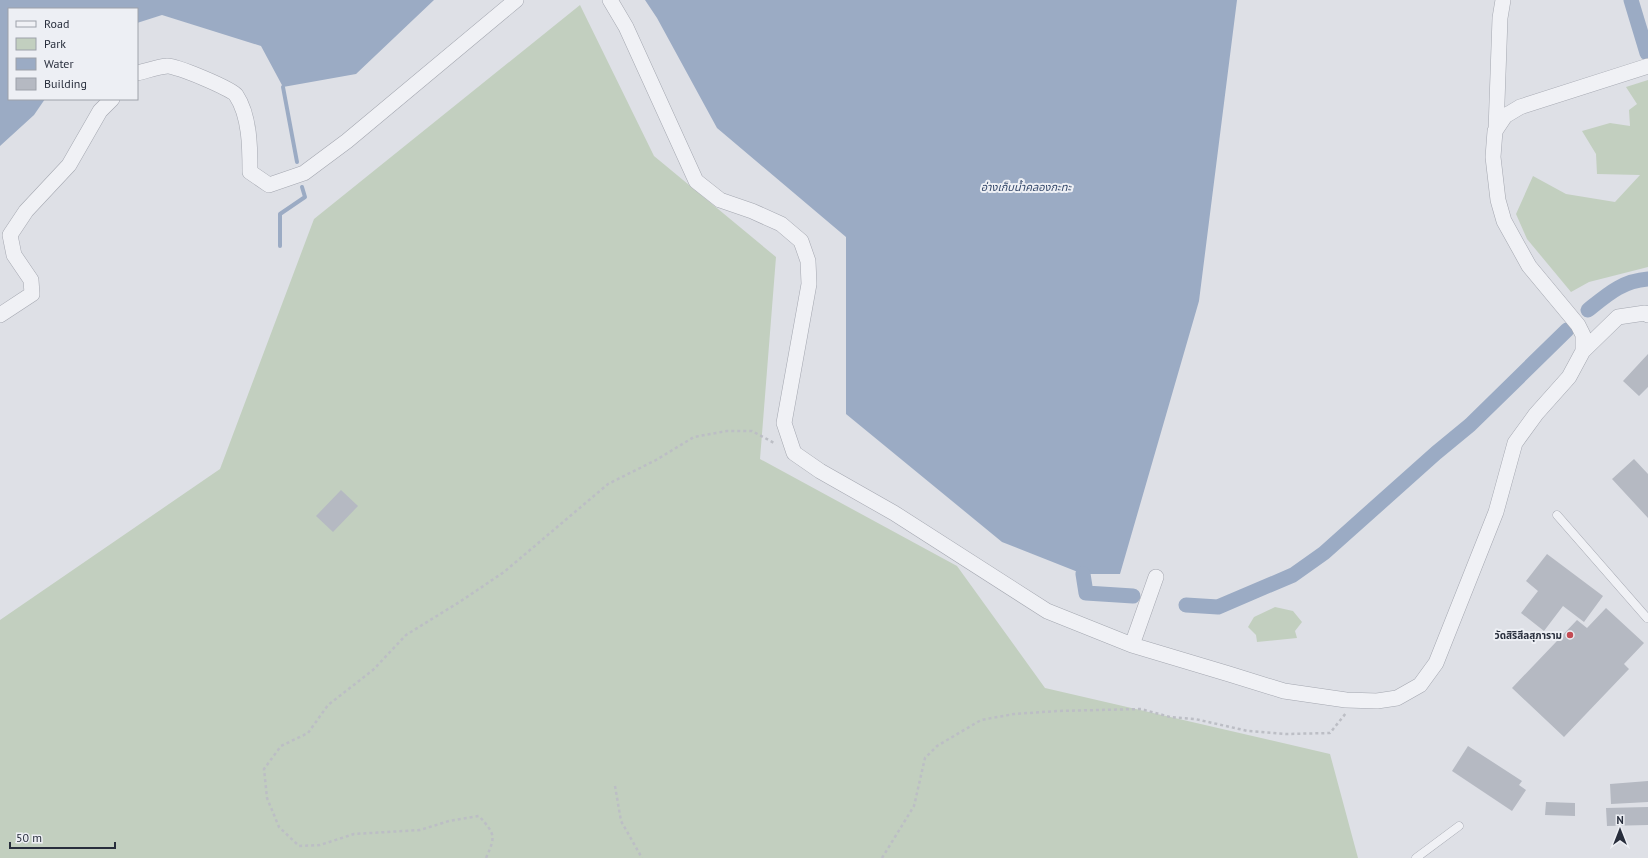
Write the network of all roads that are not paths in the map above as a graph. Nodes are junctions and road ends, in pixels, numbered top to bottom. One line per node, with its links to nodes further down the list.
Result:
1 (516, 0): 5 (street)
2 (610, 0): 14 (street)
3 (1503, 0): 7 (street)
4 (1648, 66): 7 (street)
5 (138, 73)
6 (111, 100): 8 (street)
7 (1496, 131): 10 (street)
8 (0, 315)
9 (1648, 315): 10 (street)
10 (1583, 351): 14 (street)
11 (1557, 515): 13 (lane)
12 (1156, 577): 14 (street)
13 (1648, 618)
14 (1132, 645)
15 (1459, 826): 16 (lane)
16 (1416, 858)

